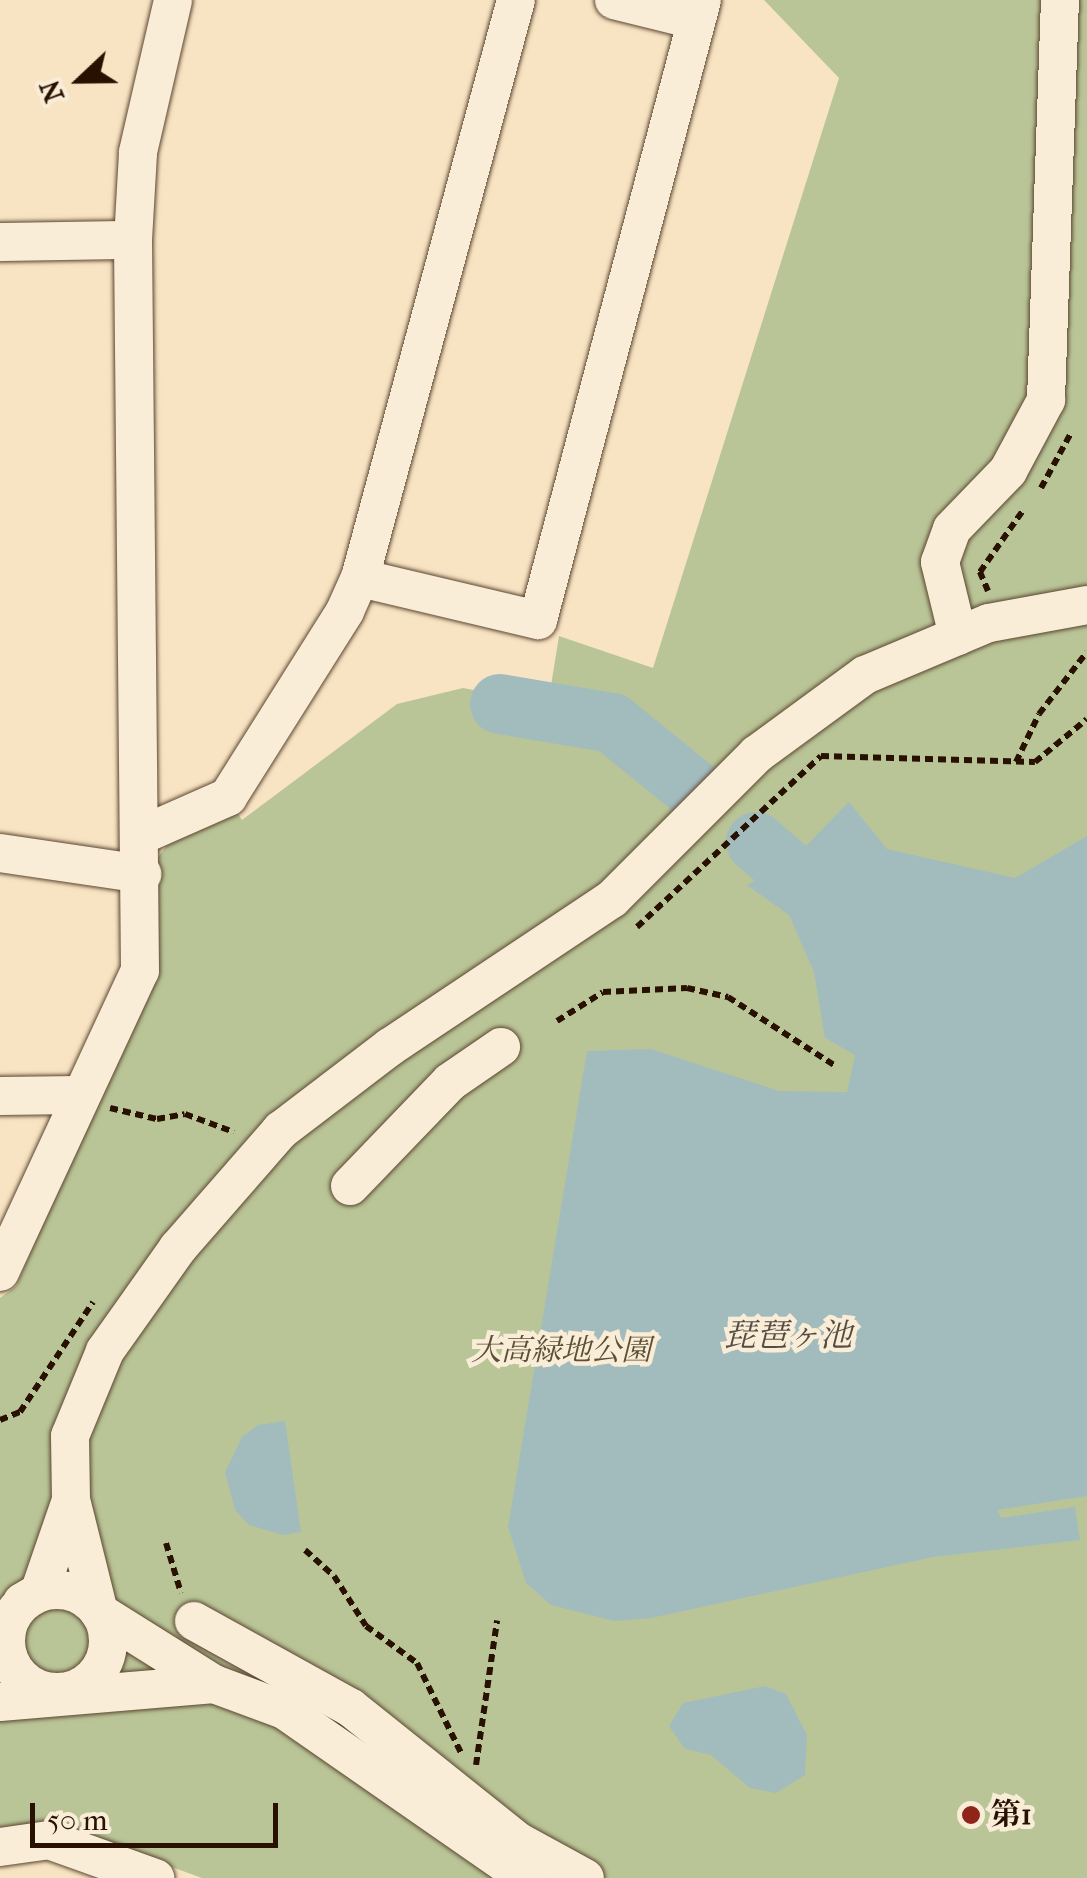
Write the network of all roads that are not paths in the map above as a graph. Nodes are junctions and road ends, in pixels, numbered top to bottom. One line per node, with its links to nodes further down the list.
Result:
1 (173, 0): 6 (street)
2 (516, 0): 8 (street)
3 (614, 0): 5 (street)
4 (1060, 0): 10 (street)
5 (698, 10): 8 (street)
6 (132, 240): 7 (street); 11 (street)
7 (0, 242)
8 (360, 578): 11 (street)
9 (1087, 605): 10 (street)
10 (958, 636): 19 (street)
11 (142, 835): 13 (street)
12 (0, 853): 13 (street)
13 (142, 874): 15 (street)
14 (501, 1048): 17 (street)
15 (78, 1094): 16 (street); 18 (street)
16 (0, 1096)
17 (350, 1186)
18 (0, 1272)
19 (71, 1500): 20 (street); 21 (street)
20 (39, 1592): 21 (street); 22 (street); 25 (street)
21 (100, 1612): 24 (street); 25 (street)
22 (0, 1614)
23 (194, 1621): 32 (street)
24 (214, 1684): 25 (street); 31 (street)
25 (69, 1692): 26 (street)
26 (0, 1702)
27 (48, 1840): 28 (street); 29 (street); 30 (street)
28 (0, 1847)
29 (59, 1878)
30 (155, 1878)
31 (526, 1878)
32 (584, 1878)

